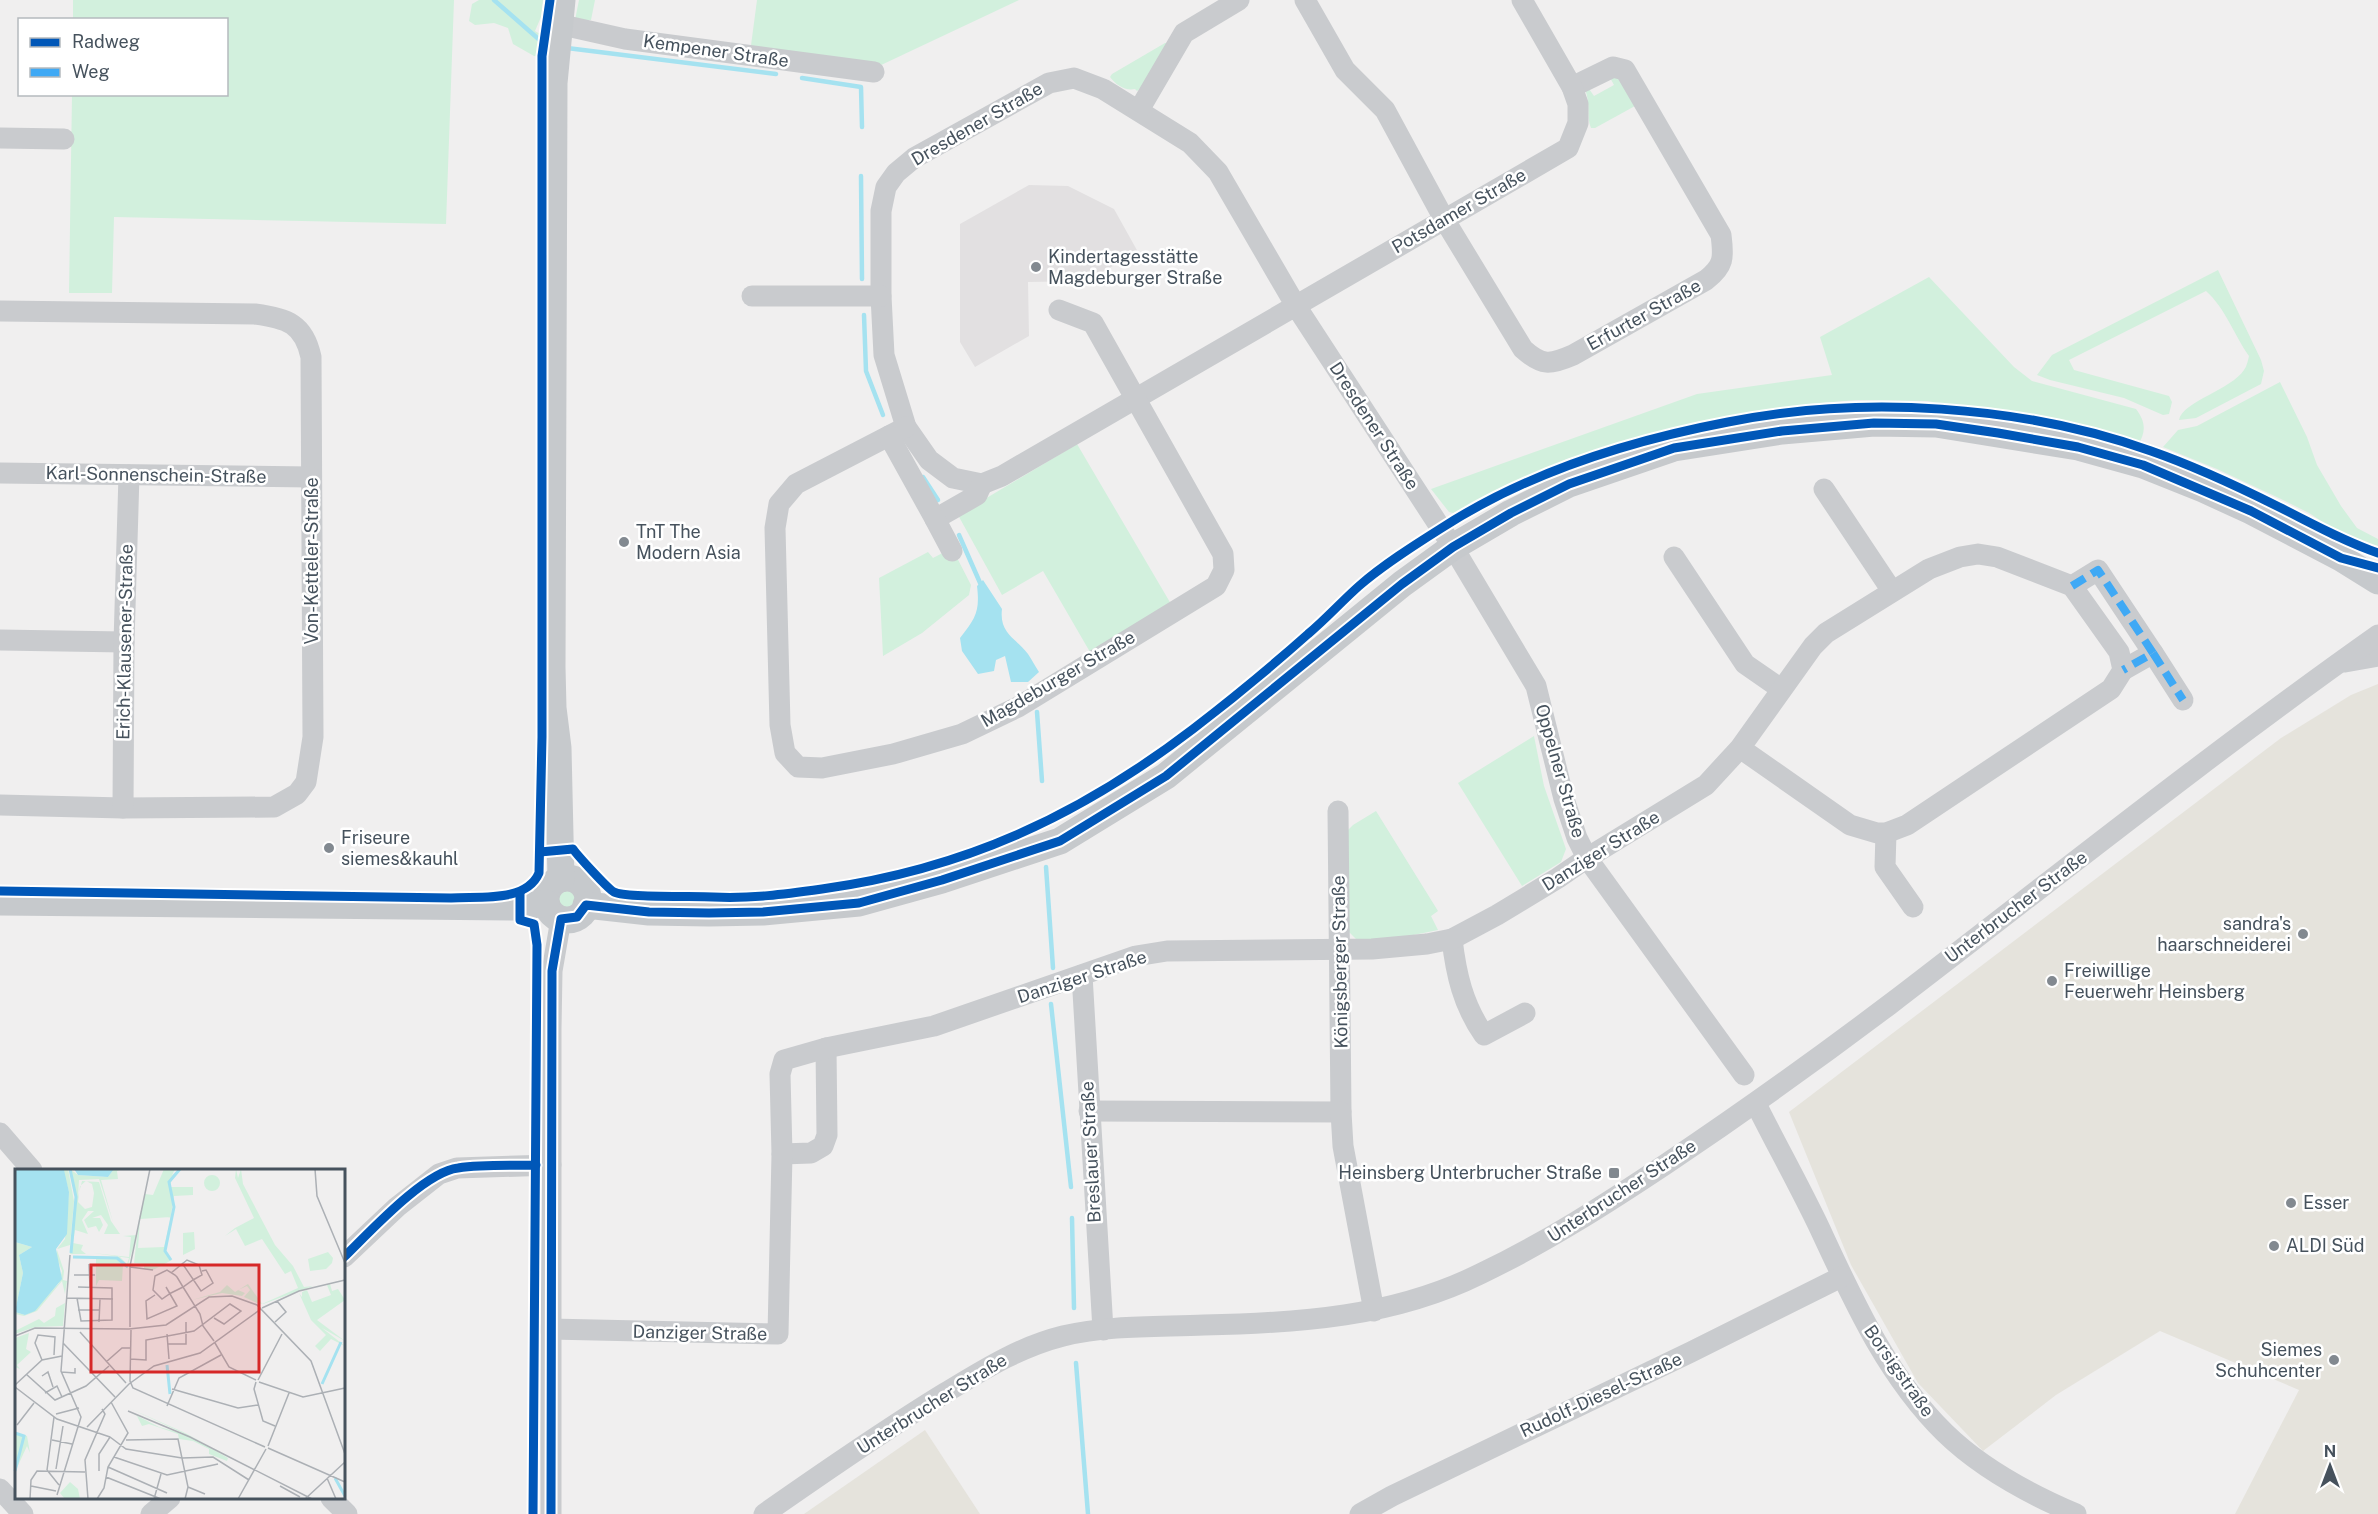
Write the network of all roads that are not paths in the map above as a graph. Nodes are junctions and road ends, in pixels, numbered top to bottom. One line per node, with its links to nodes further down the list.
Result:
1 (1239, 0): 7 (street)
2 (1305, 0): 10 (street)
3 (1522, 0): 6 (street, Potsdamer Straße)
4 (560, 14): 5 (street, Kempener Straße); 47 (main road, Kempener Straße)
5 (874, 72)
6 (1572, 87): 10 (street, Potsdamer Straße); 10 (street, Erfurter Straße)
7 (1139, 110): 12 (street, Dresdener Straße); 13 (street, Dresdener Straße)
8 (0, 138): 9 (street)
9 (64, 139)
10 (1444, 219): 13 (street, Potsdamer Straße)
11 (752, 296): 12 (street)
12 (881, 296): 17 (street, Dresdener Straße)
13 (1296, 306): 16 (street); 24 (street, Dresdener Straße)
14 (1059, 310): 16 (street, Magdeburger Straße)
15 (0, 311): 20 (street, Von-Ketteler-Straße)
16 (1136, 400): 17 (street, Magdeburger Straße); 21 (street)
17 (898, 431): 21 (street, Dresdener Straße); 23 (street, Dresdener Straße)
18 (0, 473): 19 (street, Karl-Sonnenschein-Straße)
19 (129, 475): 20 (street, Karl-Sonnenschein-Straße); 34 (street, Erich-Klausener-Straße)
20 (311, 477): 43 (street, Von-Ketteler-Straße)
21 (982, 484): 23 (street)
22 (1824, 489): 31 (street)
23 (935, 519): 25 (street, Dresdener Straße)
24 (1453, 547): 27 (main road); 46 (street, Oppelner Straße); 49 (main road)
25 (952, 551)
26 (1674, 557): 39 (street)
27 (2342, 558): 28 (main road); 29 (main road)
28 (2378, 568)
29 (2378, 581)
30 (2072, 586): 31 (street, Danziger Straße); 35 (street); 38 (street)
31 (1892, 591): 39 (street, Danziger Straße)
32 (2378, 635): 37 (street, Unterbrucher Straße)
33 (0, 640): 34 (street)
34 (124, 642): 43 (street, Erich-Klausener-Straße)
35 (2153, 653): 38 (street); 40 (street)
36 (2378, 656): 37 (street)
37 (2338, 663): 58 (street, Unterbrucher Straße)
38 (2123, 670): 45 (street)
39 (1781, 689): 41 (street, Danziger Straße)
40 (2183, 700)
41 (1740, 748): 45 (street); 46 (street, Danziger Straße)
42 (0, 805): 43 (street, Von-Ketteler-Straße)
43 (123, 808)
44 (1338, 811): 53 (street, Königsberger Straße)
45 (1886, 833): 50 (street)
46 (1587, 858): 52 (street, Danziger Straße); 57 (street, Oppelner Straße)
47 (561, 879): 49 (main road); 51 (main road)
48 (0, 902): 51 (main road)
49 (586, 905): 51 (main road)
50 (1913, 907)
51 (554, 911): 63 (street)
52 (1452, 939): 53 (street, Danziger Straße); 55 (street)
53 (1340, 950): 54 (street, Danziger Straße); 60 (street, Königsberger Straße)
54 (1082, 975): 56 (street, Danziger Straße); 59 (street, Breslauer Straße)
55 (1525, 1013)
56 (826, 1048): 62 (street, Danziger Straße); 62 (street)
57 (1744, 1075)
58 (1756, 1104): 66 (street, Borsigstraße); 67 (street, Unterbrucher Straße)
59 (1089, 1111): 60 (street); 69 (street, Breslauer Straße)
60 (1341, 1112): 67 (street, Königsberger Straße)
61 (0, 1133): 64 (street)
62 (782, 1154): 68 (street, Danziger Straße)
63 (551, 1165): 65 (street); 68 (street)
64 (31, 1169)
65 (345, 1256)
66 (1841, 1277): 78 (street, Rudolf-Diesel-Straße); 79 (street, Borsigstraße)
67 (1374, 1311): 69 (street, Unterbrucher Straße)
68 (550, 1329): 76 (street)
69 (1103, 1330): 77 (street, Unterbrucher Straße)
70 (0, 1489): 73 (street)
71 (168, 1499): 74 (street)
72 (333, 1499): 75 (street)
73 (23, 1514)
74 (151, 1514)
75 (347, 1514)
76 (551, 1514)
77 (764, 1514)
78 (1360, 1514)
79 (2076, 1514)

